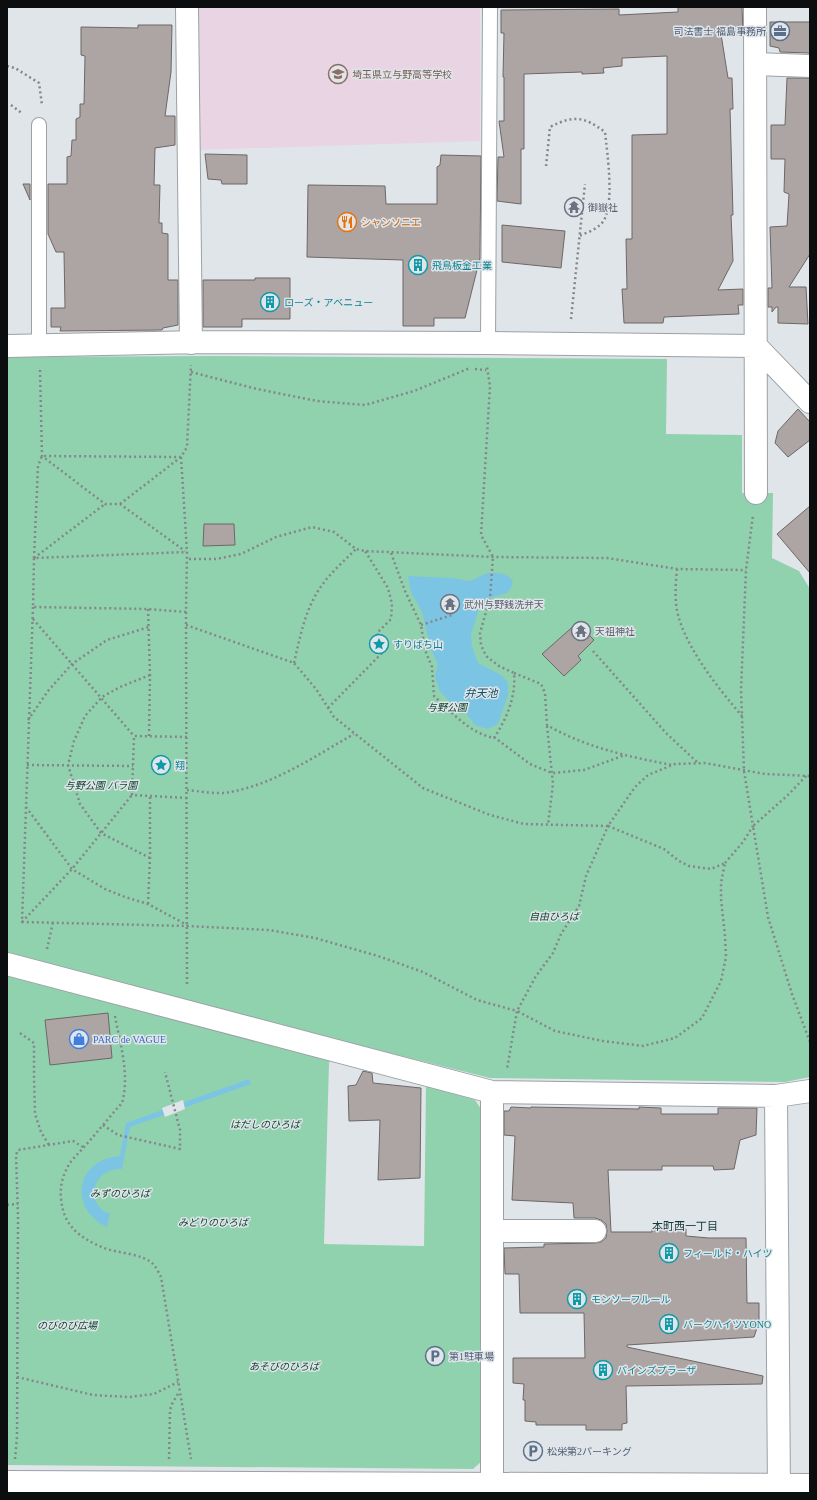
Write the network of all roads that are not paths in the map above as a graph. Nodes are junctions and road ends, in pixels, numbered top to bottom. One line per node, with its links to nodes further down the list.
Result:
1 (187, 7): 7 (street)
2 (490, 7): 8 (lane)
3 (755, 7): 4 (street)
4 (756, 64): 5 (street); 11 (street)
5 (810, 66)
6 (38, 125): 9 (lane)
7 (191, 343): 8 (street); 9 (street)
8 (488, 343): 11 (street)
9 (39, 345): 10 (street)
10 (7, 346)
11 (756, 346): 12 (street); 13 (street)
12 (810, 402)
13 (756, 493)
14 (7, 964): 16 (street)
15 (810, 1091): 17 (street)
16 (492, 1092): 17 (street); 18 (street)
17 (776, 1096): 25 (street)
18 (492, 1231): 19 (street); 24 (street)
19 (595, 1231)
20 (7, 1482): 22 (street)
21 (810, 1485): 25 (street)
22 (60, 1488): 23 (street)
23 (177, 1488): 24 (street)
24 (493, 1489): 25 (street)
25 (779, 1489)

